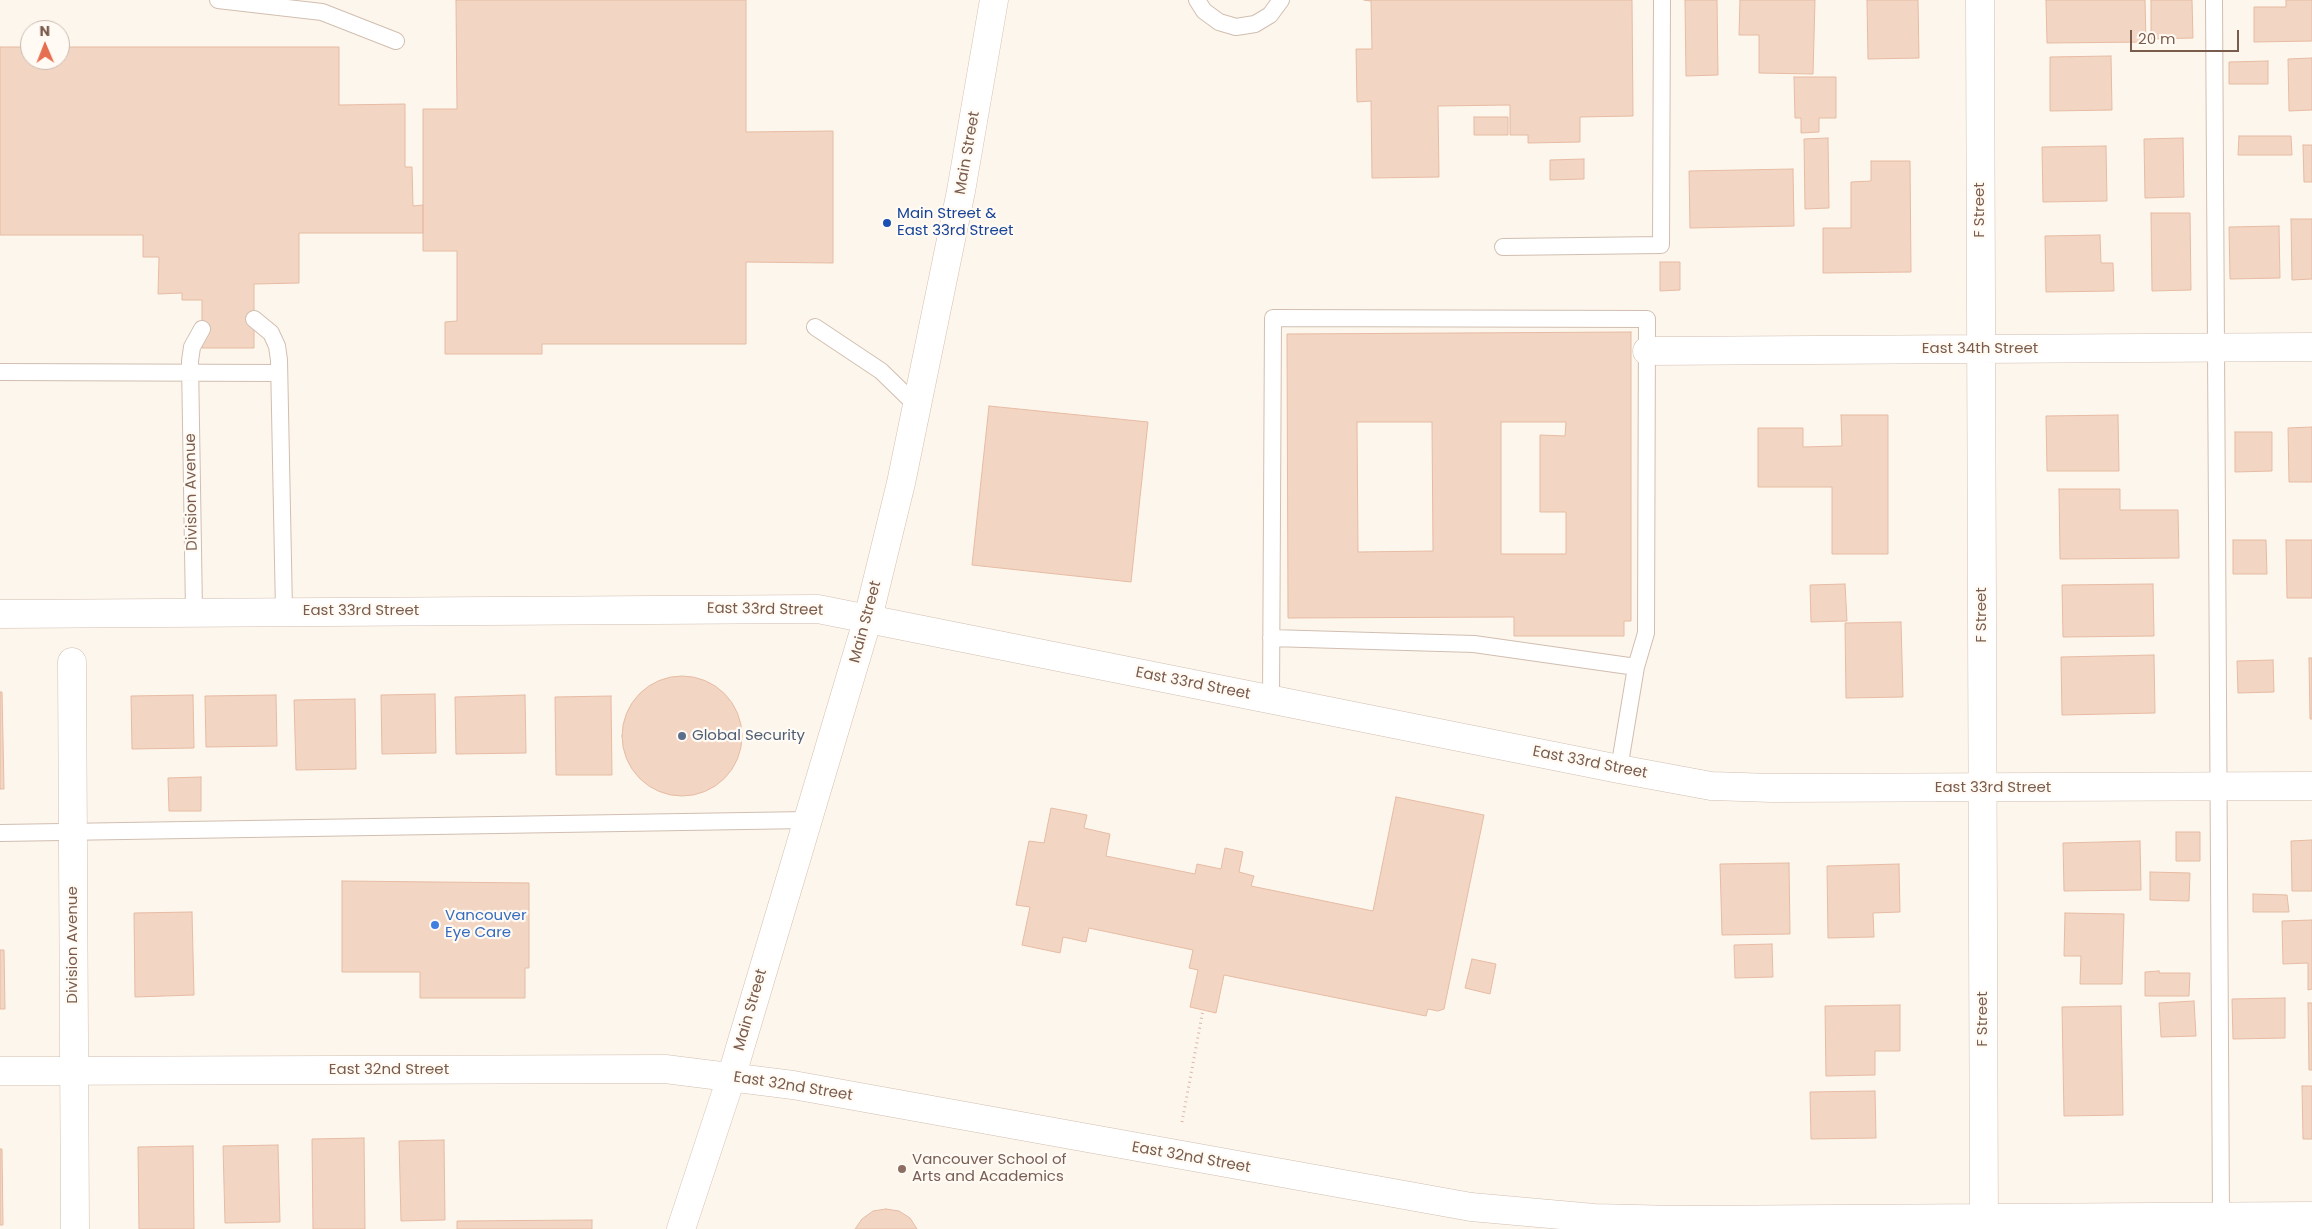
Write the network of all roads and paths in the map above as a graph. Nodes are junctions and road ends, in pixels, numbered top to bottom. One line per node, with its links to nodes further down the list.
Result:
1 (218, 0): 8 (lane)
2 (1198, 0): 3 (lane)
3 (1281, 0)
4 (1662, 0): 9 (lane)
5 (1980, 0): 15 (street, F Street)
6 (2214, 0): 14 (lane)
7 (988, 6): 20 (street, Main Street)
8 (396, 41)
9 (1503, 247)
10 (254, 319): 19 (lane)
11 (815, 327): 20 (lane)
12 (202, 329): 18 (lane, Division Avenue)
13 (2312, 347): 14 (street, East 34th Street)
14 (2216, 348): 15 (street, East 34th Street); 30 (lane)
15 (1981, 349): 16 (street, East 34th Street); 32 (street, F Street)
16 (1648, 351): 25 (lane); 27 (lane)
17 (0, 372): 18 (lane)
18 (190, 372): 19 (lane); 21 (lane, Division Avenue)
19 (279, 373): 22 (lane)
20 (917, 406): 24 (street, Main Street)
21 (194, 612): 22 (street, East 33rd Street); 23 (street, East 33rd Street)
22 (284, 612): 24 (street, East 33rd Street)
23 (0, 614)
24 (868, 618): 28 (street, East 33rd Street); 33 (street, Main Street)
25 (1271, 638): 27 (lane); 28 (lane)
26 (72, 662): 34 (street, Division Avenue)
27 (1636, 667): 29 (lane)
28 (1271, 700): 29 (street, East 33rd Street)
29 (1619, 769): 32 (street, East 33rd Street)
30 (2218, 786): 31 (street, East 33rd Street); 32 (street, East 33rd Street); 41 (lane)
31 (2312, 786)
32 (1982, 788): 43 (street, F Street)
33 (808, 820): 34 (lane); 39 (street, Main Street)
34 (72, 832): 35 (lane); 37 (street, Division Avenue)
35 (0, 833)
36 (1203, 1010): 40 (path)
37 (74, 1070): 38 (street, East 32nd Street); 39 (street, East 32nd Street); 44 (street, Division Avenue)
38 (0, 1071)
39 (731, 1078): 40 (street, East 32nd Street); 45 (street, Main Street)
40 (1176, 1155): 43 (street, East 32nd Street)
41 (2221, 1216): 42 (street, East 32nd Street); 43 (street, East 32nd Street)
42 (2312, 1216)
43 (1984, 1224)
44 (75, 1229)
45 (681, 1229)

